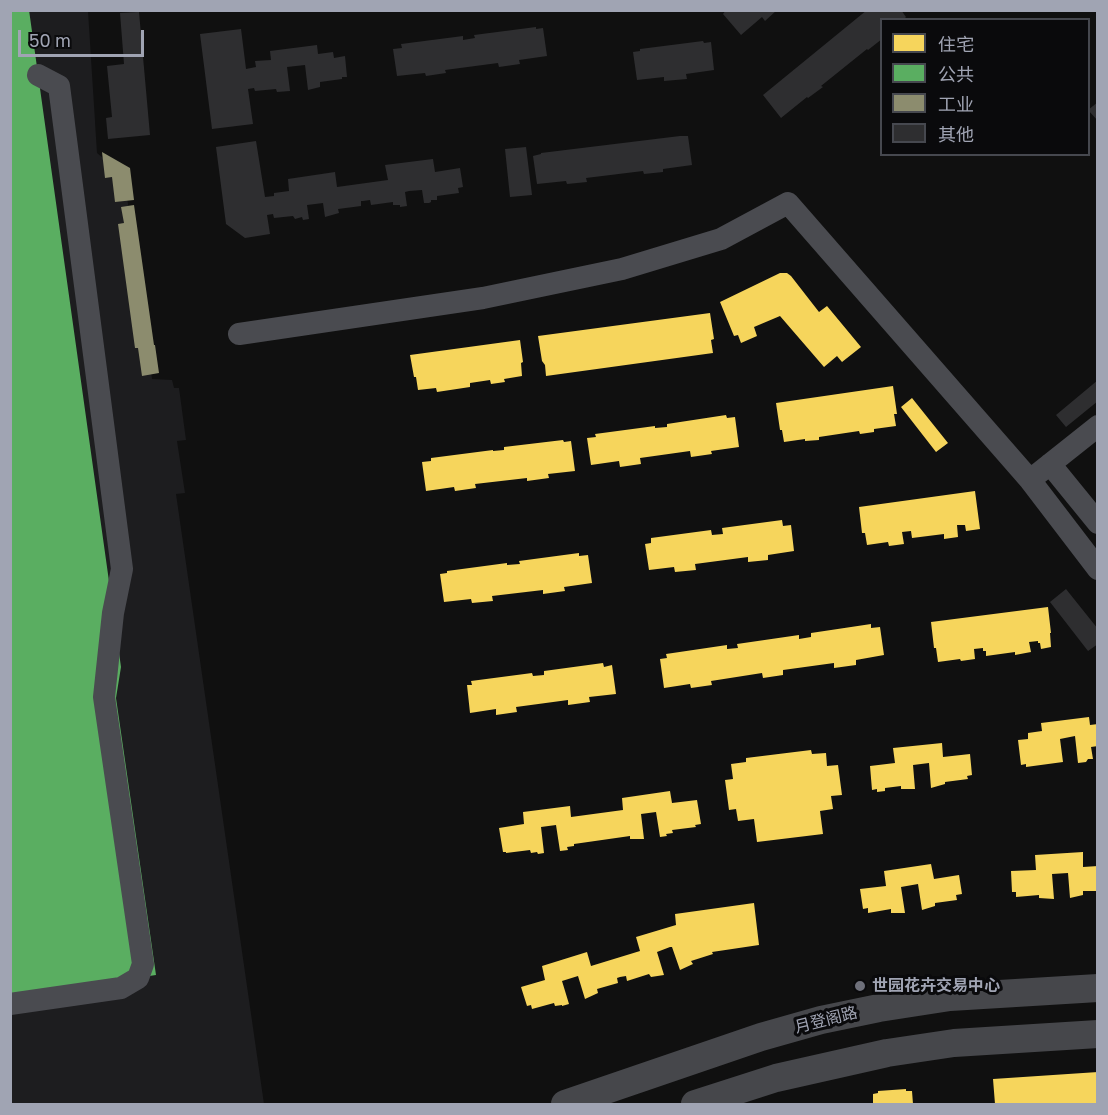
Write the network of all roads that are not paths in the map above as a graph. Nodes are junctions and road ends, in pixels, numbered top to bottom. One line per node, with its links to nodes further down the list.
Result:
1 (38, 75): 9 (street)
2 (239, 334): 5 (street)
3 (1098, 426): 4 (street)
4 (1050, 464): 5 (street); 6 (street)
5 (1030, 480): 7 (street)
6 (1098, 523)
7 (1098, 569)
8 (1098, 988): 11 (main road, 月登阁路)
9 (10, 1004)
10 (1098, 1034): 12 (main road)
11 (565, 1104)
12 (695, 1104)

